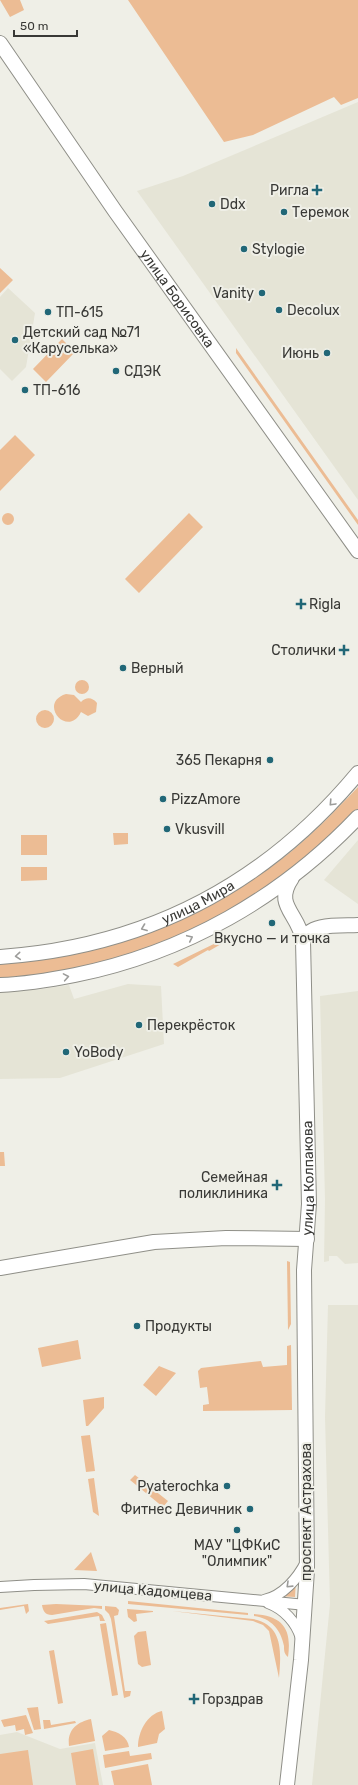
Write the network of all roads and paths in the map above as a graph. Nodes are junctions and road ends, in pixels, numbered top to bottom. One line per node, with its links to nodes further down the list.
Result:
1 (0, 43): 2 (street, улица Борисовка)
2 (358, 551)
3 (358, 773): 12 (street, улица Мира, one-way to 12)
4 (358, 817): 5 (street, улица Мира)
5 (293, 877): 6 (street, улица Мира); 7 (street)
6 (256, 903): 7 (street); 13 (street, улица Мира, one-way to 6)
7 (288, 909): 8 (street)
8 (297, 921): 10 (street); 11 (street, улица Колпакова)
9 (358, 925): 10 (street)
10 (317, 928): 11 (street)
11 (303, 941): 14 (street, улица Колпакова)
12 (0, 958)
13 (0, 985)
14 (307, 1239): 15 (street, улица Колпакова); 16 (street, проспект Астрахова)
15 (0, 1268)
16 (307, 1558): 18 (street, one-way to 18); 19 (street, проспект Астрахова)
17 (0, 1587): 18 (street, улица Кадомцева)
18 (260, 1600): 19 (street, улица Кадомцева); 20 (street)
19 (306, 1604): 20 (street, проспект Астрахова)
20 (303, 1646): 21 (street, проспект Астрахова)
21 (287, 1785)

